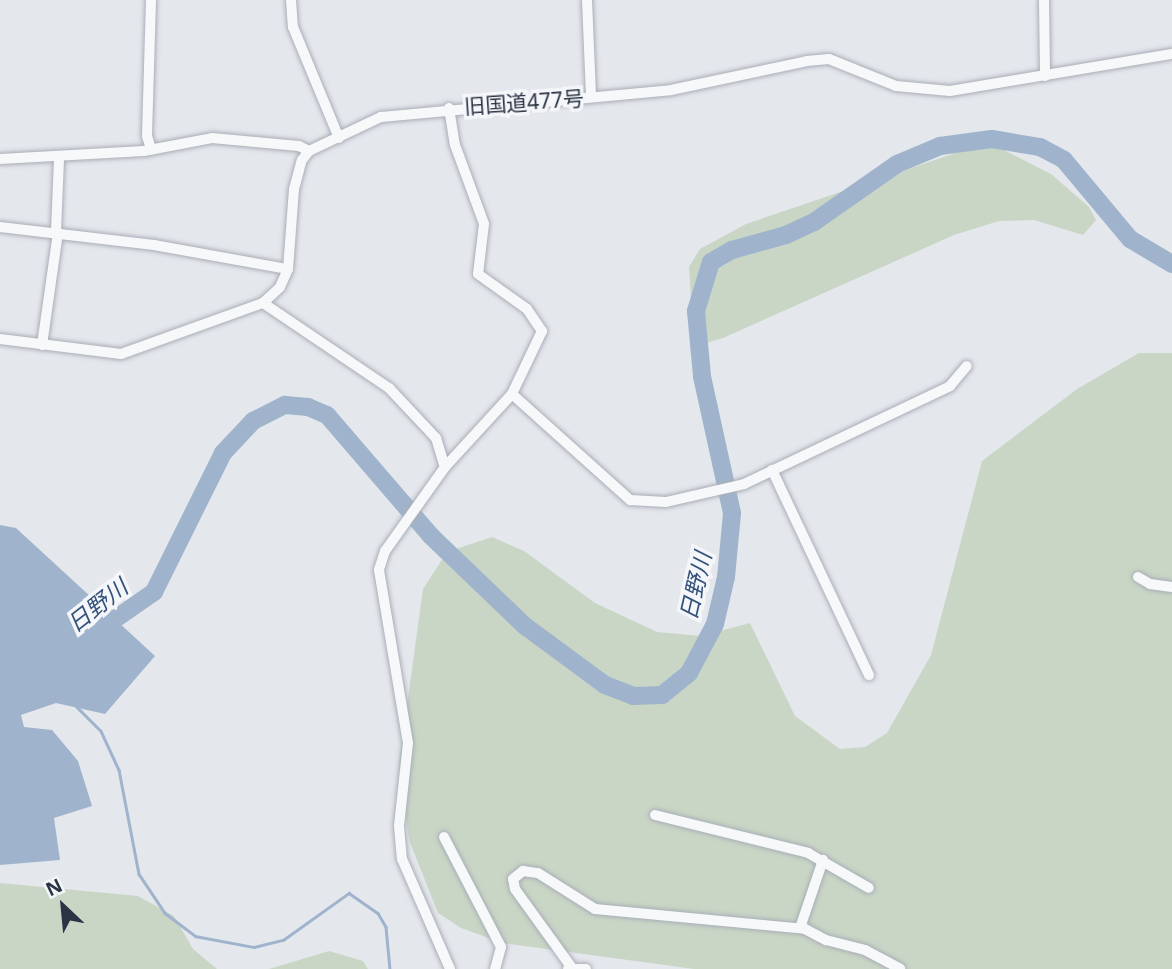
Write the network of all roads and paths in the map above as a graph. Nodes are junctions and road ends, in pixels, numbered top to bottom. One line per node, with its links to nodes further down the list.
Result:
1 (150, 0): 10 (street)
2 (291, 0): 9 (street)
3 (587, 0): 7 (street)
4 (1044, 0): 6 (street)
5 (1172, 54): 6 (street, 旧国道477号)
6 (1045, 76): 7 (street, 旧国道477号)
7 (591, 97): 8 (street, 旧国道477号)
8 (449, 108): 9 (street, 旧国道477号); 21 (street)
9 (339, 138): 11 (street, 旧国道477号)
10 (151, 149): 11 (street); 12 (street)
11 (309, 151): 16 (street)
12 (59, 158): 13 (street); 15 (street)
13 (0, 159)
14 (0, 227): 15 (street)
15 (57, 231): 16 (street); 19 (street)
16 (288, 270): 17 (street)
17 (263, 303): 19 (street); 22 (street)
18 (0, 339): 19 (street)
19 (42, 345)
20 (967, 366): 23 (street)
21 (512, 394): 22 (street); 23 (street)
22 (444, 467): 33 (street)
23 (772, 470): 26 (street)
24 (1138, 577): 25 (street)
25 (1172, 587)
26 (869, 675)
27 (655, 815): 29 (street)
28 (444, 837): 34 (street)
29 (823, 860): 30 (street); 31 (street)
30 (869, 888)
31 (800, 928): 32 (street); 36 (street)
32 (570, 968): 35 (street)
33 (450, 969)
34 (495, 969)
35 (586, 969)
36 (900, 969)

